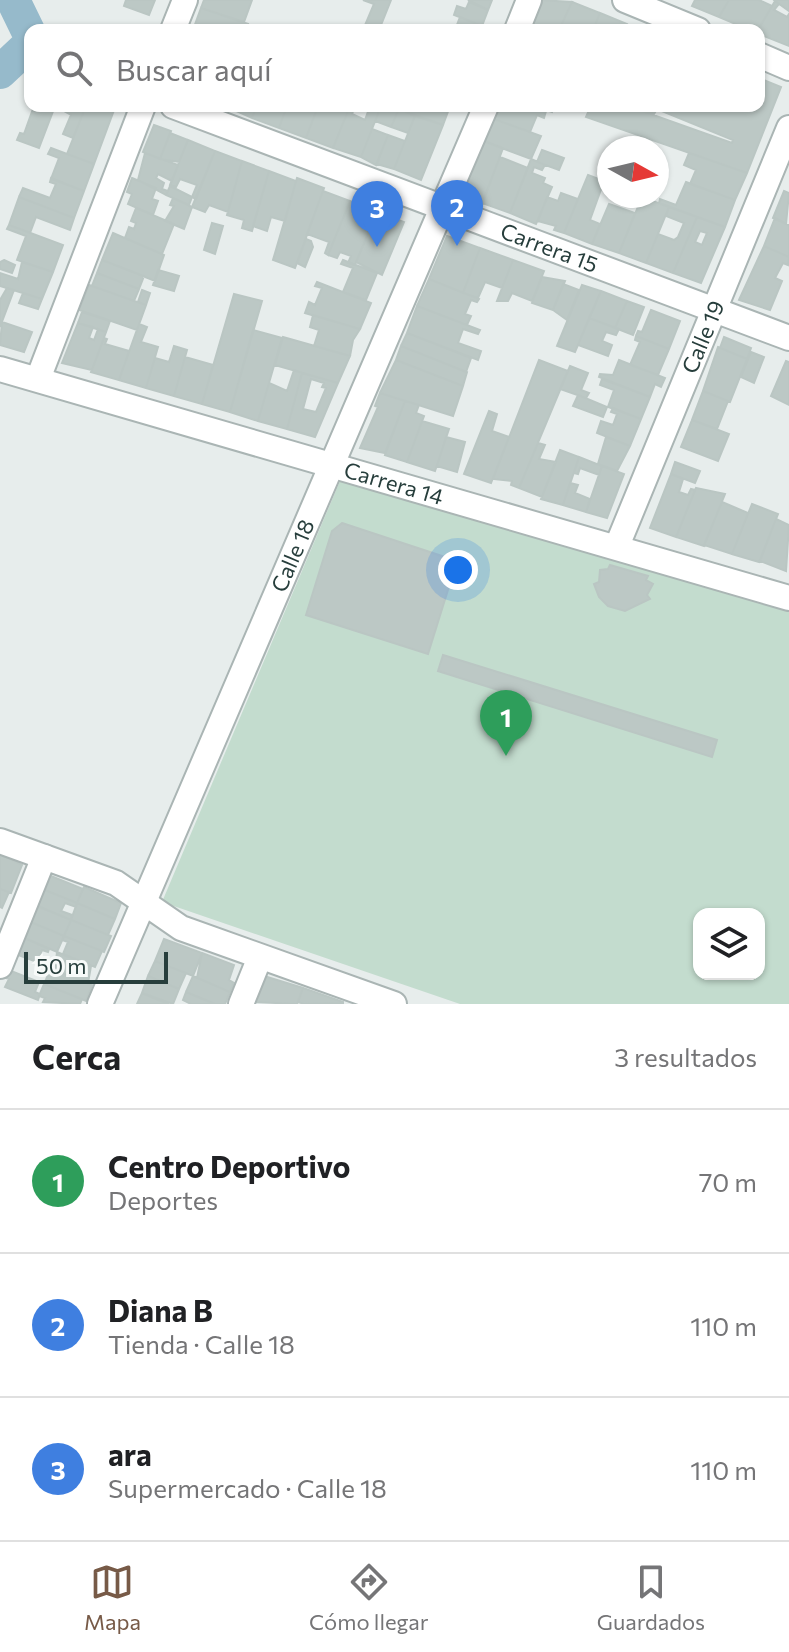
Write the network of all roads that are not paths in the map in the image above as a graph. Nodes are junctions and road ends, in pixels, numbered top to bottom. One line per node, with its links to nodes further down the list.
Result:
1 (185, 0): 4 (street)
2 (529, 0): 5 (street)
3 (625, 0): 6 (street)
4 (175, 24)
5 (519, 24)
6 (683, 24)
7 (765, 58): 8 (street)
8 (789, 68)
9 (141, 112): 17 (street)
10 (189, 112): 13 (street, Carrera 15)
11 (484, 112): 13 (street, Calle 18)
12 (789, 128): 14 (street, Calle 19)
13 (444, 207): 14 (street, Carrera 15); 18 (street, Calle 18)
14 (712, 308): 15 (street, Carrera 15); 19 (street, Calle 19)
15 (789, 338)
16 (0, 369): 17 (street, Carrera 14)
17 (38, 379): 18 (street, Carrera 14)
18 (334, 463): 19 (street, Carrera 14); 23 (street, Calle 18)
19 (617, 546): 20 (street, Carrera 14)
20 (789, 598)
21 (0, 841): 22 (street)
22 (44, 857): 23 (street); 25 (street)
23 (144, 903): 24 (street); 27 (street, Calle 18)
24 (260, 957): 26 (street); 28 (street)
25 (0, 966)
26 (355, 998): 29 (street)
27 (100, 1004)
28 (241, 1004)
29 (394, 1004)

